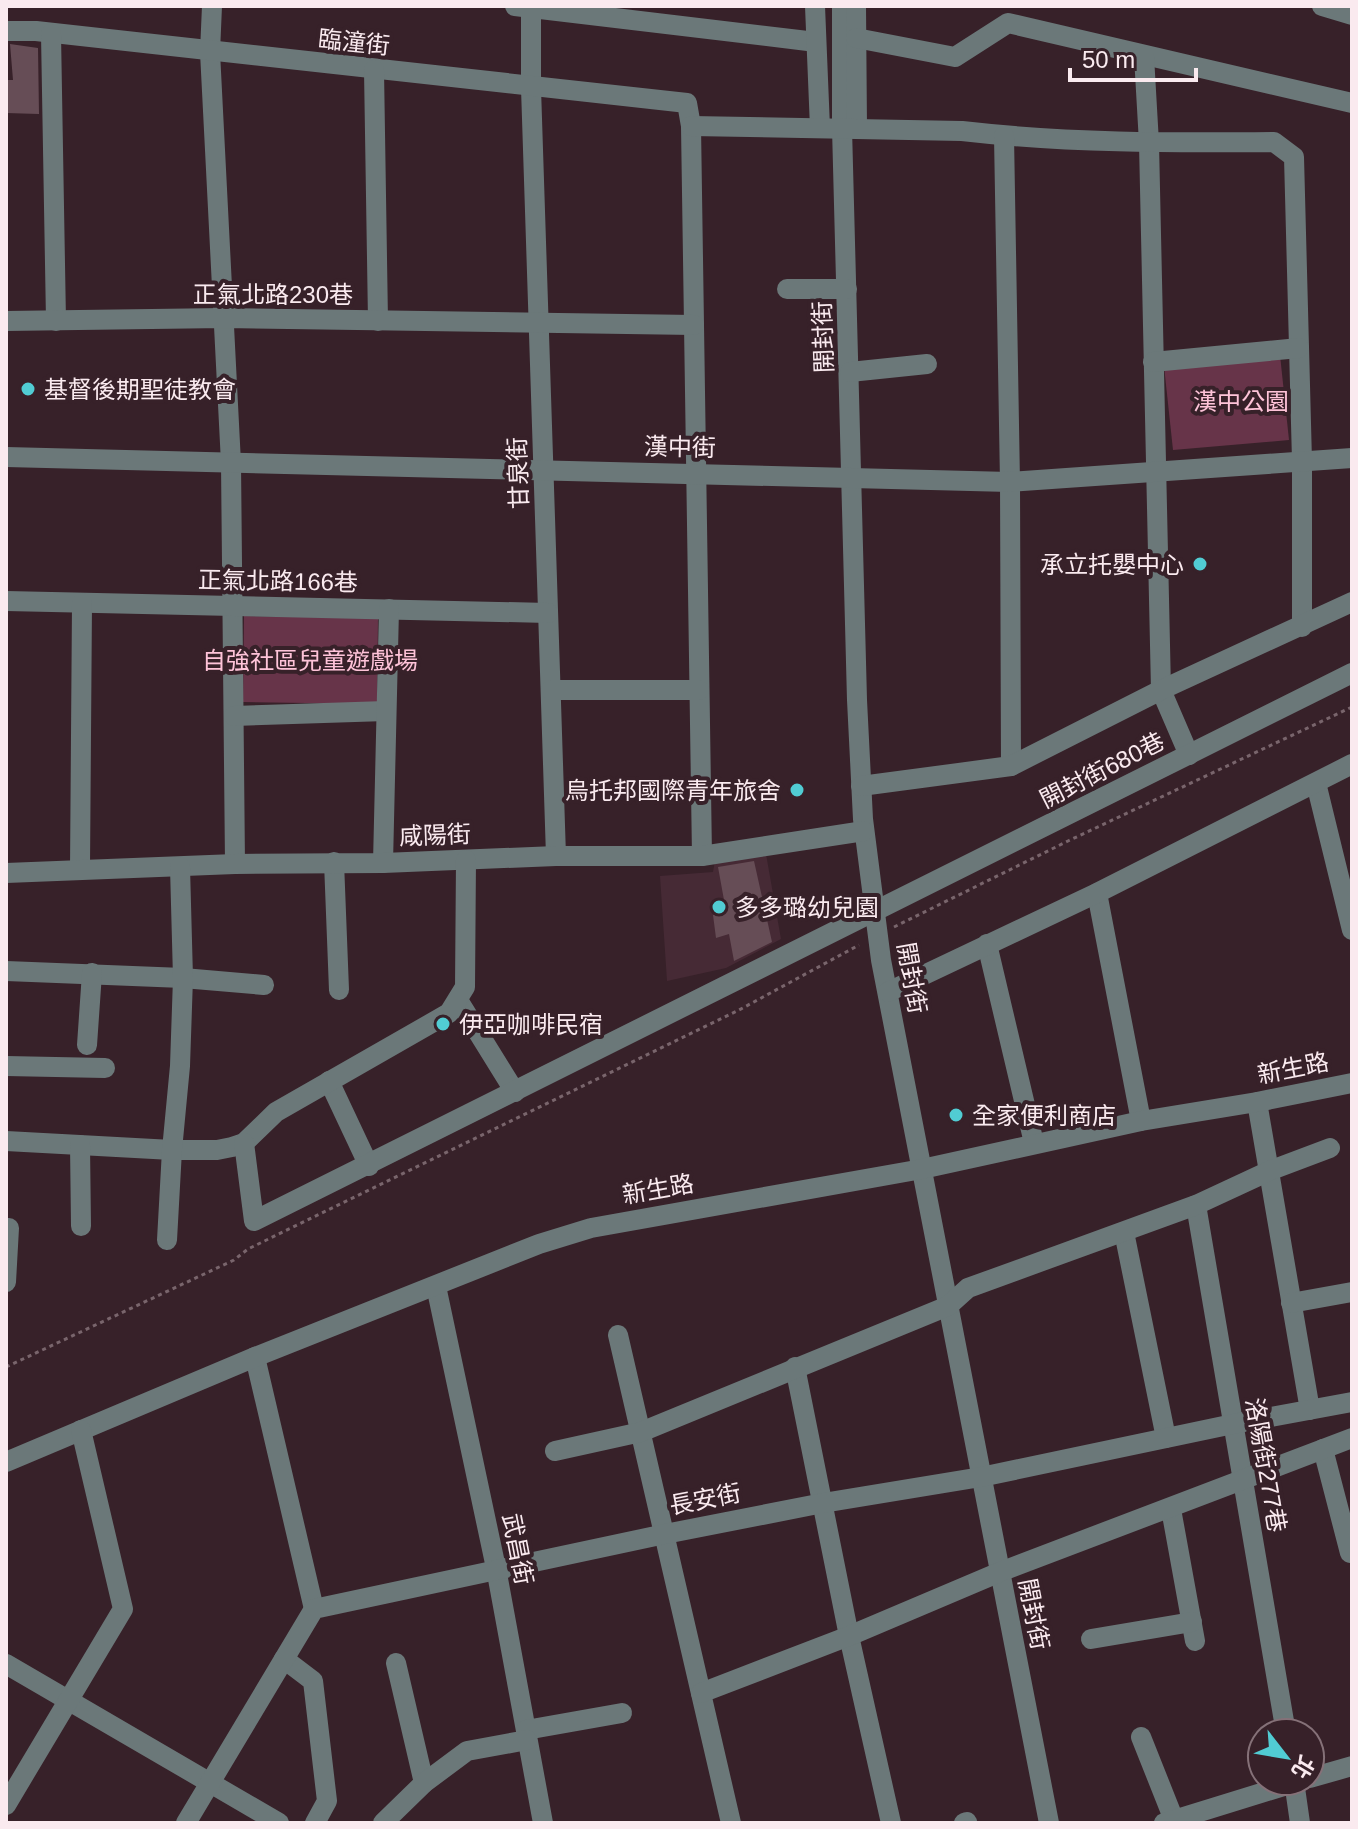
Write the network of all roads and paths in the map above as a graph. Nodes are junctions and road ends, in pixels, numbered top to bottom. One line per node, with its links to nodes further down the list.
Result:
1 (212, 6): 12 (street)
2 (815, 6): 11 (street)
3 (842, 6): 19 (street)
4 (856, 6): 10 (street)
5 (1322, 6): 7 (street)
6 (523, 7): 11 (street); 15 (street, 甘泉街)
7 (1352, 15)
8 (6, 31): 9 (street, 臨潼街)
9 (51, 34): 12 (street, 臨潼街); 26 (street)
10 (856, 38): 13 (street); 19 (street)
11 (816, 42): 18 (street)
12 (210, 52): 14 (street, 臨潼街); 24 (street)
13 (1144, 56): 16 (street); 21 (street)
14 (374, 70): 15 (street, 臨潼街); 27 (street)
15 (531, 88): 17 (street, 臨潼街); 28 (street, 甘泉街)
16 (1352, 103)
17 (690, 119): 18 (street); 29 (street)
18 (820, 128): 19 (street)
19 (850, 128): 20 (street); 23 (street, 開封街)
20 (1004, 136): 21 (street); 42 (street)
21 (1149, 143): 30 (street); 31 (street)
22 (787, 289): 23 (street)
23 (847, 289): 33 (street, 開封街)
24 (224, 318): 26 (street, 正氣北路230巷); 27 (street, 正氣北路230巷); 37 (street)
25 (6, 321): 26 (street, 正氣北路230巷)
26 (56, 321)
27 (378, 321): 28 (street, 正氣北路230巷)
28 (539, 323): 29 (street, 正氣北路230巷); 38 (street, 甘泉街)
29 (694, 325): 39 (street)
30 (1299, 348): 31 (street); 36 (street)
31 (1153, 362): 40 (street)
32 (927, 364): 33 (street)
33 (850, 372): 41 (street, 開封街)
34 (6, 457): 37 (street, 漢中街)
35 (1352, 458): 36 (street, 漢中街)
36 (1302, 461): 40 (street, 漢中街); 49 (street)
37 (231, 463): 38 (street, 漢中街); 46 (street)
38 (544, 470): 39 (street, 漢中街); 48 (street, 甘泉街)
39 (697, 473): 41 (street, 漢中街); 52 (street)
40 (1156, 473): 42 (street, 漢中街); 53 (street)
41 (853, 477): 42 (street, 漢中街); 61 (street, 開封街)
42 (1010, 482): 59 (street)
43 (6, 601): 45 (street, 正氣北路166巷)
44 (1352, 602): 49 (street)
45 (82, 603): 46 (street, 正氣北路166巷); 70 (street)
46 (234, 606): 47 (street, 正氣北路166巷); 56 (street)
47 (389, 609): 48 (street, 正氣北路166巷); 55 (street)
48 (548, 613): 51 (street, 甘泉街)
49 (1302, 627): 53 (street)
50 (1352, 673): 57 (street, 開封街680巷)
51 (551, 690): 52 (street); 63 (street, 甘泉街)
52 (699, 690): 64 (street)
53 (1161, 690): 57 (street); 59 (street)
54 (1352, 707): 75 (path)
55 (386, 711): 56 (street); 67 (street)
56 (234, 716): 68 (street)
57 (1189, 755): 73 (street, 開封街680巷)
58 (1352, 764): 60 (street)
59 (1011, 766): 61 (street)
60 (1316, 783): 72 (street); 74 (street)
61 (861, 786): 62 (street, 開封街)
62 (864, 831): 64 (street, 咸陽街); 73 (street, 開封街)
63 (556, 856): 64 (street, 咸陽街); 65 (street, 咸陽街)
64 (702, 856)
65 (466, 860): 67 (street, 咸陽街); 83 (street)
66 (334, 862): 67 (street, 咸陽街); 68 (street, 咸陽街); 81 (street)
67 (383, 863)
68 (235, 864): 69 (street, 咸陽街)
69 (180, 867): 70 (street, 咸陽街); 79 (street)
70 (80, 868): 71 (street, 咸陽街)
71 (6, 873)
72 (1097, 893): 76 (street); 91 (street)
73 (875, 913): 75 (street, 開封街); 89 (street, 開封街680巷)
74 (1352, 930)
75 (878, 935): 82 (street, 開封街); 113 (path)
76 (987, 944): 82 (street); 94 (street)
77 (6, 971): 78 (street)
78 (92, 973): 79 (street); 84 (street)
79 (183, 978): 80 (street); 97 (street)
80 (264, 985)
81 (339, 990)
82 (888, 992): 99 (street, 開封街)
83 (458, 1000): 87 (street); 89 (street)
84 (87, 1045)
85 (6, 1066): 86 (street)
86 (105, 1068)
87 (329, 1081): 93 (street); 98 (street)
88 (1352, 1083): 90 (street, 新生路)
89 (515, 1092): 98 (street, 開封街680巷)
90 (1257, 1102): 91 (street, 新生路); 100 (street)
91 (1141, 1121): 94 (street, 新生路)
92 (6, 1141): 95 (street)
93 (244, 1143): 97 (street); 98 (street, 開封街680巷)
94 (1034, 1143): 99 (street, 新生路)
95 (80, 1145): 97 (street); 102 (street)
96 (1330, 1148): 100 (street)
97 (172, 1150): 105 (street)
98 (369, 1166)
99 (922, 1169): 107 (street, 新生路); 110 (street, 開封街)
100 (1269, 1171): 101 (street); 109 (street)
101 (1196, 1205): 104 (street); 117 (street, 洛陽街277巷)
102 (81, 1226)
103 (8, 1228): 106 (street)
104 (1124, 1232): 110 (street); 120 (street)
105 (167, 1240)
106 (6, 1282)
107 (436, 1286): 112 (street, 新生路); 131 (street, 武昌街)
108 (1352, 1292): 109 (street)
109 (1291, 1303): 116 (street)
110 (948, 1306): 114 (street); 125 (street, 開封街)
111 (618, 1335): 119 (street)
112 (255, 1357): 118 (street, 新生路); 133 (street)
113 (6, 1367)
114 (795, 1367): 119 (street); 127 (street)
115 (1352, 1402): 116 (street, 長安街)
116 (1310, 1410): 117 (street, 長安街)
117 (1233, 1424): 120 (street, 長安街); 126 (street, 洛陽街277巷)
118 (81, 1430): 124 (street, 新生路); 140 (street)
119 (641, 1432): 123 (street); 129 (street)
120 (1166, 1438): 125 (street, 長安街)
121 (1352, 1438): 122 (street)
122 (1323, 1449): 126 (street); 130 (street)
123 (555, 1451)
124 (6, 1462)
125 (981, 1477): 127 (street, 長安街); 132 (street, 開封街)
126 (1243, 1481): 128 (street); 142 (street, 洛陽街277巷)
127 (823, 1503): 129 (street, 長安街); 134 (street)
128 (1171, 1509): 132 (street); 135 (street)
129 (665, 1534): 131 (street, 長安街); 139 (street)
130 (1350, 1553)
131 (496, 1568): 133 (street, 長安街); 143 (street, 武昌街)
132 (1000, 1572): 134 (street); 160 (street, 開封街)
133 (314, 1609): 136 (street)
134 (849, 1636): 139 (street); 159 (street)
135 (1091, 1639)
136 (284, 1659): 147 (street); 155 (street)
137 (396, 1663): 148 (street)
138 (6, 1664): 140 (street)
139 (701, 1693): 158 (street)
140 (68, 1702): 147 (street); 151 (street)
141 (622, 1713): 143 (street)
142 (1283, 1717)
143 (527, 1735): 148 (street); 157 (street, 武昌街)
144 (1141, 1737): 152 (street)
145 (1352, 1766): 146 (street)
146 (1326, 1774)
147 (209, 1783): 153 (street); 154 (street)
148 (424, 1783): 156 (street)
149 (1248, 1797): 152 (street)
150 (1300, 1797): 161 (street)
151 (6, 1805)
152 (1169, 1821)
153 (186, 1823)
154 (279, 1823)
155 (315, 1823)
156 (383, 1823)
157 (543, 1823)
158 (731, 1823)
159 (891, 1823)
160 (1049, 1823)
161 (1300, 1823)

